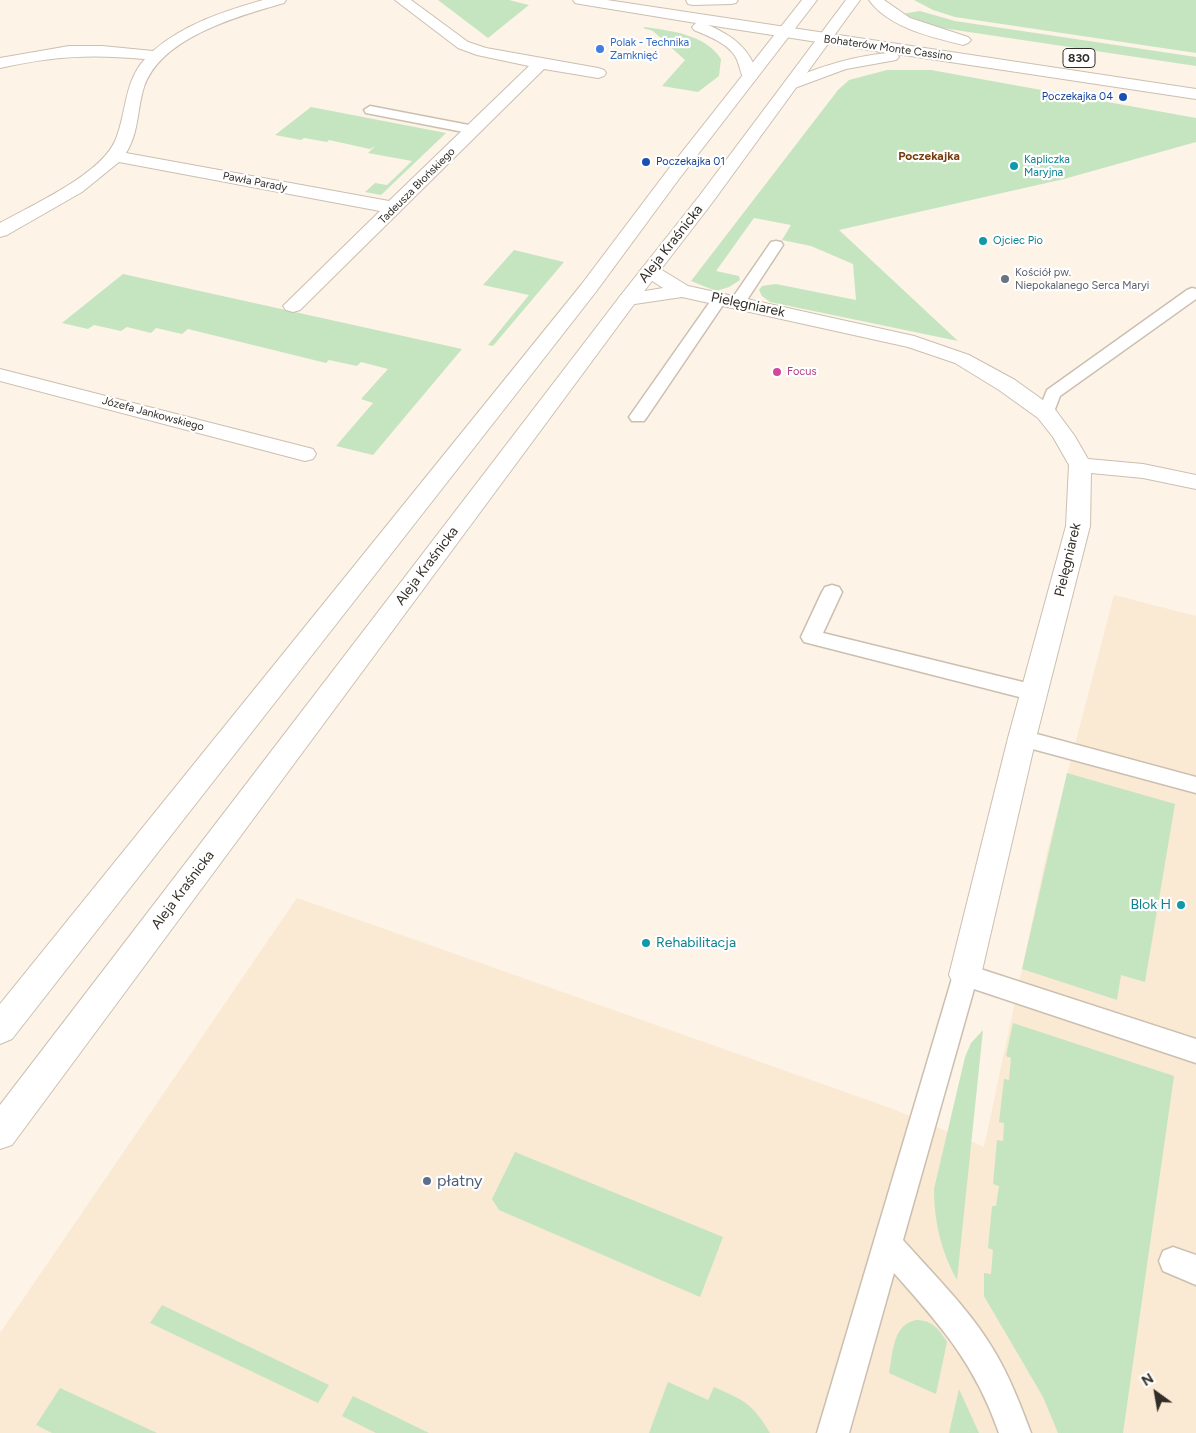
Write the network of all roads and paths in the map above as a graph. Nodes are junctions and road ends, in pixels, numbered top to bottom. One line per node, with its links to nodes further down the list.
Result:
1 (278, 0): 19 (main road)
2 (402, 0): 22 (main road)
3 (580, 0): 10 (main road, Bohaterów Monte Cassino)
4 (810, 0): 11 (main road)
5 (853, 0): 12 (main road, Aleja Kraśnicka)
6 (876, 0): 17 (main road)
7 (688, 1): 8 (main road)
8 (735, 4)
9 (777, 14): 11 (main road, Bohaterów Monte Cassino)
10 (674, 16): 15 (main road, Bohaterów Monte Cassino / 830); 24 (main road)
11 (796, 17): 12 (main road, Bohaterów Monte Cassino); 15 (main road)
12 (837, 22): 13 (main road, Bohaterów Monte Cassino); 16 (main road, Aleja Kraśnicka)
13 (856, 25)
14 (895, 31): 17 (main road, Bohaterów Monte Cassino)
15 (784, 32): 16 (main road, Bohaterów Monte Cassino / 830); 24 (main road)
16 (824, 38): 20 (main road, Bohaterów Monte Cassino / 830); 25 (main road, Aleja Kraśnicka)
17 (963, 40): 18 (main road, Bohaterów Monte Cassino)
18 (981, 43)
19 (158, 56): 21 (main road); 29 (main road)
20 (948, 56): 25 (main road); 26 (main road, Bohaterów Monte Cassino / 830)
21 (0, 63)
22 (540, 64): 23 (main road); 28 (main road, Tadeusza Błońskiego)
23 (598, 73)
24 (750, 76): 52 (main road)
25 (792, 84): 35 (main road, Aleja Kraśnicka)
26 (1196, 94)
27 (370, 110): 28 (lane)
28 (474, 130): 30 (main road, Tadeusza Błońskiego)
29 (114, 156): 30 (main road, Pawła Parady); 32 (main road)
30 (395, 208): 40 (main road, Tadeusza Błońskiego)
31 (0, 217): 32 (main road)
32 (22, 218): 33 (main road)
33 (0, 232)
34 (776, 245): 39 (lane)
35 (650, 271): 36 (main road, Pielęgniarek); 38 (main road, Aleja Kraśnicka)
36 (682, 291): 38 (main road, Pielęgniarek); 39 (main road, Pielęgniarek)
37 (1196, 294): 42 (lane)
38 (628, 299): 54 (main road, Aleja Kraśnicka)
39 (728, 301): 42 (main road, Pielęgniarek); 43 (lane)
40 (293, 306)
41 (0, 375): 44 (main road, Józefa Jankowskiego)
42 (1046, 414): 45 (main road, Pielęgniarek)
43 (638, 417)
44 (305, 454)
45 (1080, 465): 46 (main road); 48 (main road, Pielęgniarek)
46 (1196, 482)
47 (832, 592): 48 (lane)
48 (1035, 693): 49 (main road, Pielęgniarek)
49 (1022, 738): 50 (lane); 51 (main road, Pielęgniarek)
50 (1196, 785)
51 (965, 975): 53 (lane); 55 (lane)
52 (0, 1029)
53 (1196, 1051)
54 (0, 1133)
55 (887, 1244): 56 (lane); 57 (lane)
56 (833, 1433)
57 (1015, 1433)

